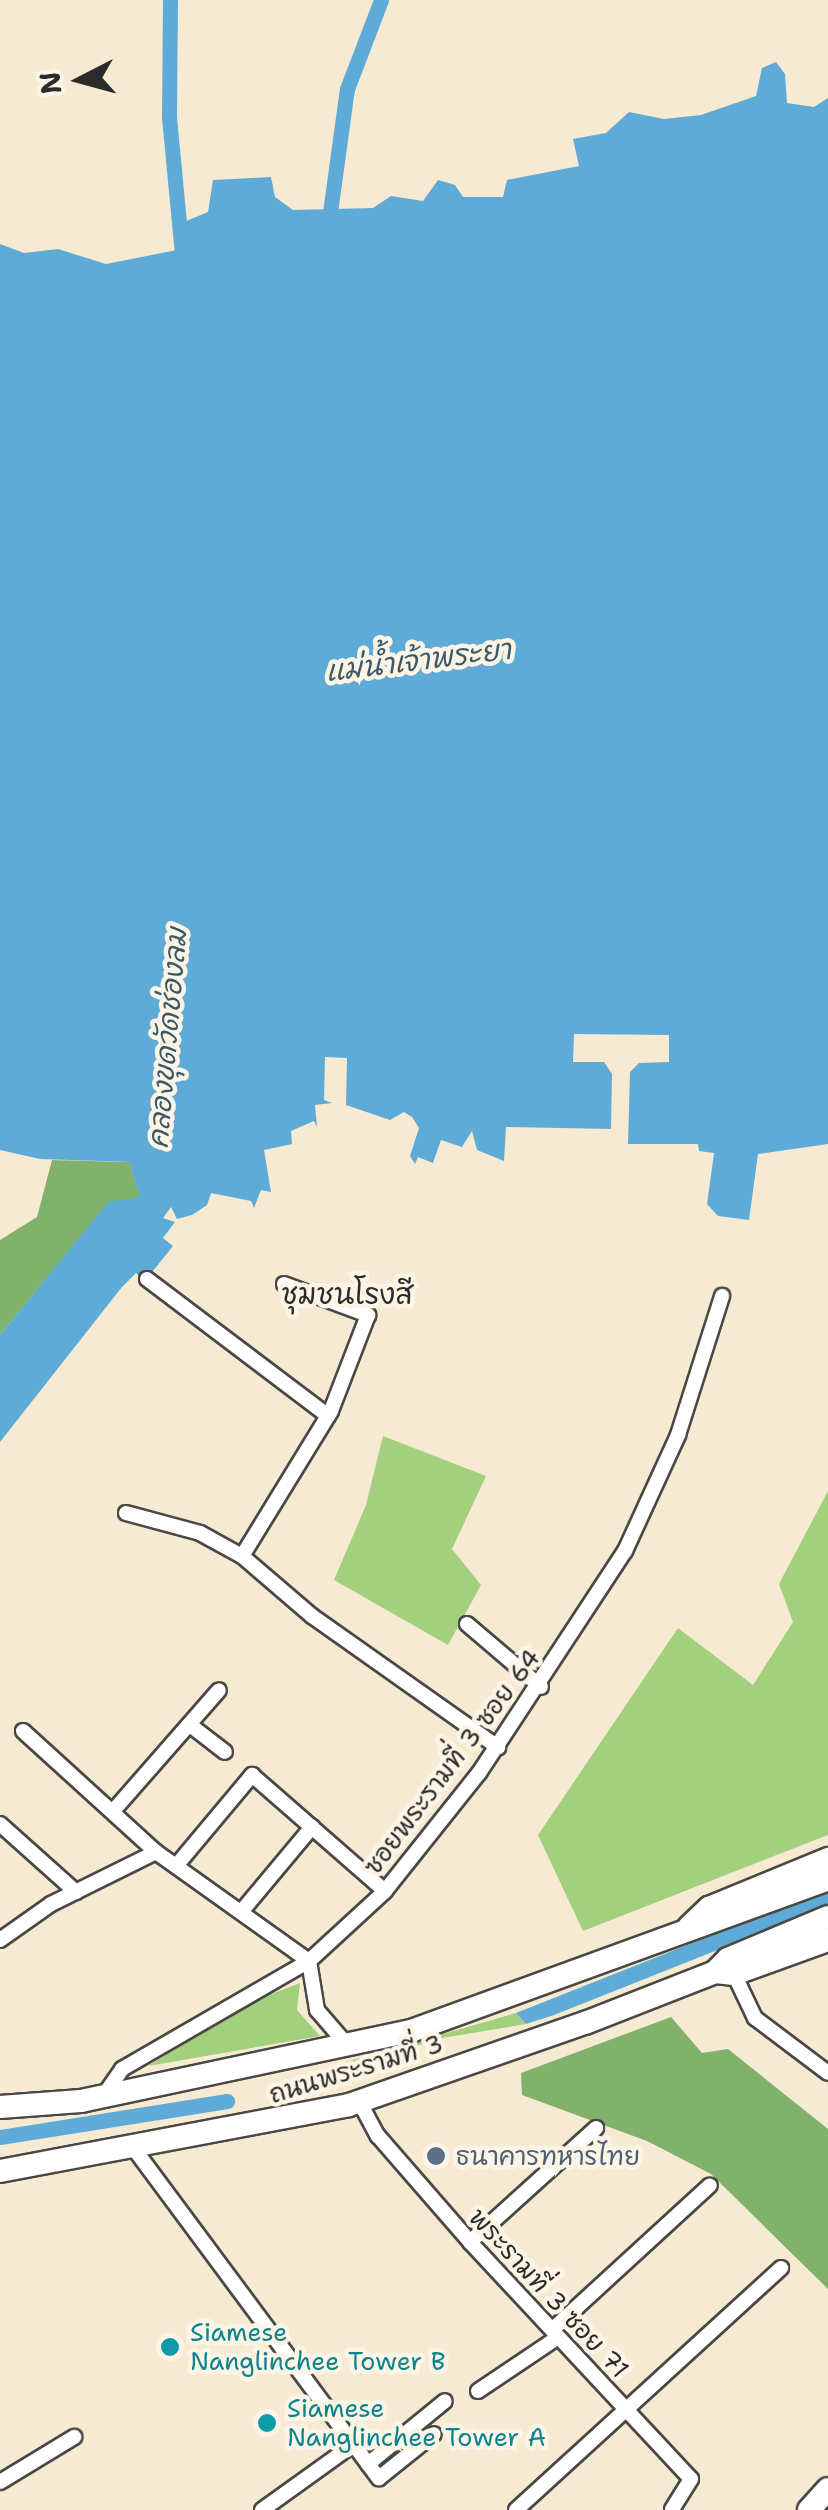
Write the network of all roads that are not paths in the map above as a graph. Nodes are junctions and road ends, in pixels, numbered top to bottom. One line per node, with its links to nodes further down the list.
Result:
1 (148, 1279): 4 (street)
2 (284, 1284): 4 (street)
3 (722, 1296): 8 (street, ซอยพระรามที่ 3 ซอย 64)
4 (328, 1416): 6 (street)
5 (126, 1513): 6 (street)
6 (242, 1556): 12 (street)
7 (467, 1624): 8 (street)
8 (542, 1687): 12 (street, ซอยพระรามที่ 3 ซอย 64)
9 (219, 1690): 10 (street)
10 (190, 1724): 13 (street); 14 (street)
11 (23, 1731): 14 (street)
12 (498, 1747): 21 (street, ซอยพระรามที่ 3 ซอย 64)
13 (225, 1752)
14 (114, 1810): 17 (street)
15 (0, 1824): 22 (street)
16 (312, 1828): 19 (street); 21 (street); 23 (street)
17 (156, 1852): 19 (street); 22 (street)
18 (828, 1859): 25 (main road, ถนนพระรามที่ 3)
19 (176, 1866): 23 (street)
20 (823, 1881): 25 (main road, ถนนพระรามที่ 3)
21 (384, 1891): 27 (street, ซอยพระรามที่ 3 ซอย 64)
22 (76, 1892): 26 (street)
23 (241, 1912): 27 (street)
24 (826, 1925): 28 (main road, ถนนพระรามที่ 3)
25 (689, 1927): 29 (main road, ถนนพระรามที่ 3)
26 (2, 1935)
27 (310, 1961): 29 (street); 31 (street, ซอยพระรามที่ 3 ซอย 64)
28 (724, 1972): 30 (street); 32 (main road, ถนนพระรามที่ 3)
29 (348, 2046): 31 (main road, ถนนพระรามที่ 3)
30 (828, 2073)
31 (104, 2096): 33 (main road, ถนนพระรามที่ 3)
32 (358, 2101): 35 (main road, ถนนพระรามที่ 3); 38 (street, พระรามที่ 3 ซอย 71)
33 (0, 2107)
34 (596, 2128): 38 (street)
35 (135, 2150): 36 (main road, ถนนพระรามที่ 3); 46 (street)
36 (0, 2171)
37 (710, 2185): 40 (street)
38 (470, 2242): 40 (street, พระรามที่ 3 ซอย 71)
39 (781, 2268): 43 (street)
40 (554, 2334): 41 (street); 43 (street, พระรามที่ 3 ซอย 71)
41 (478, 2392)
42 (444, 2402): 47 (street)
43 (627, 2411): 51 (street); 52 (street, พระรามที่ 3 ซอย 71)
44 (434, 2434): 47 (street)
45 (74, 2437): 48 (street)
46 (351, 2446): 47 (street); 50 (street)
47 (368, 2464)
48 (0, 2482)
49 (828, 2489): 53 (main road)
50 (262, 2510)
51 (516, 2510)
52 (672, 2510)
53 (809, 2510)

